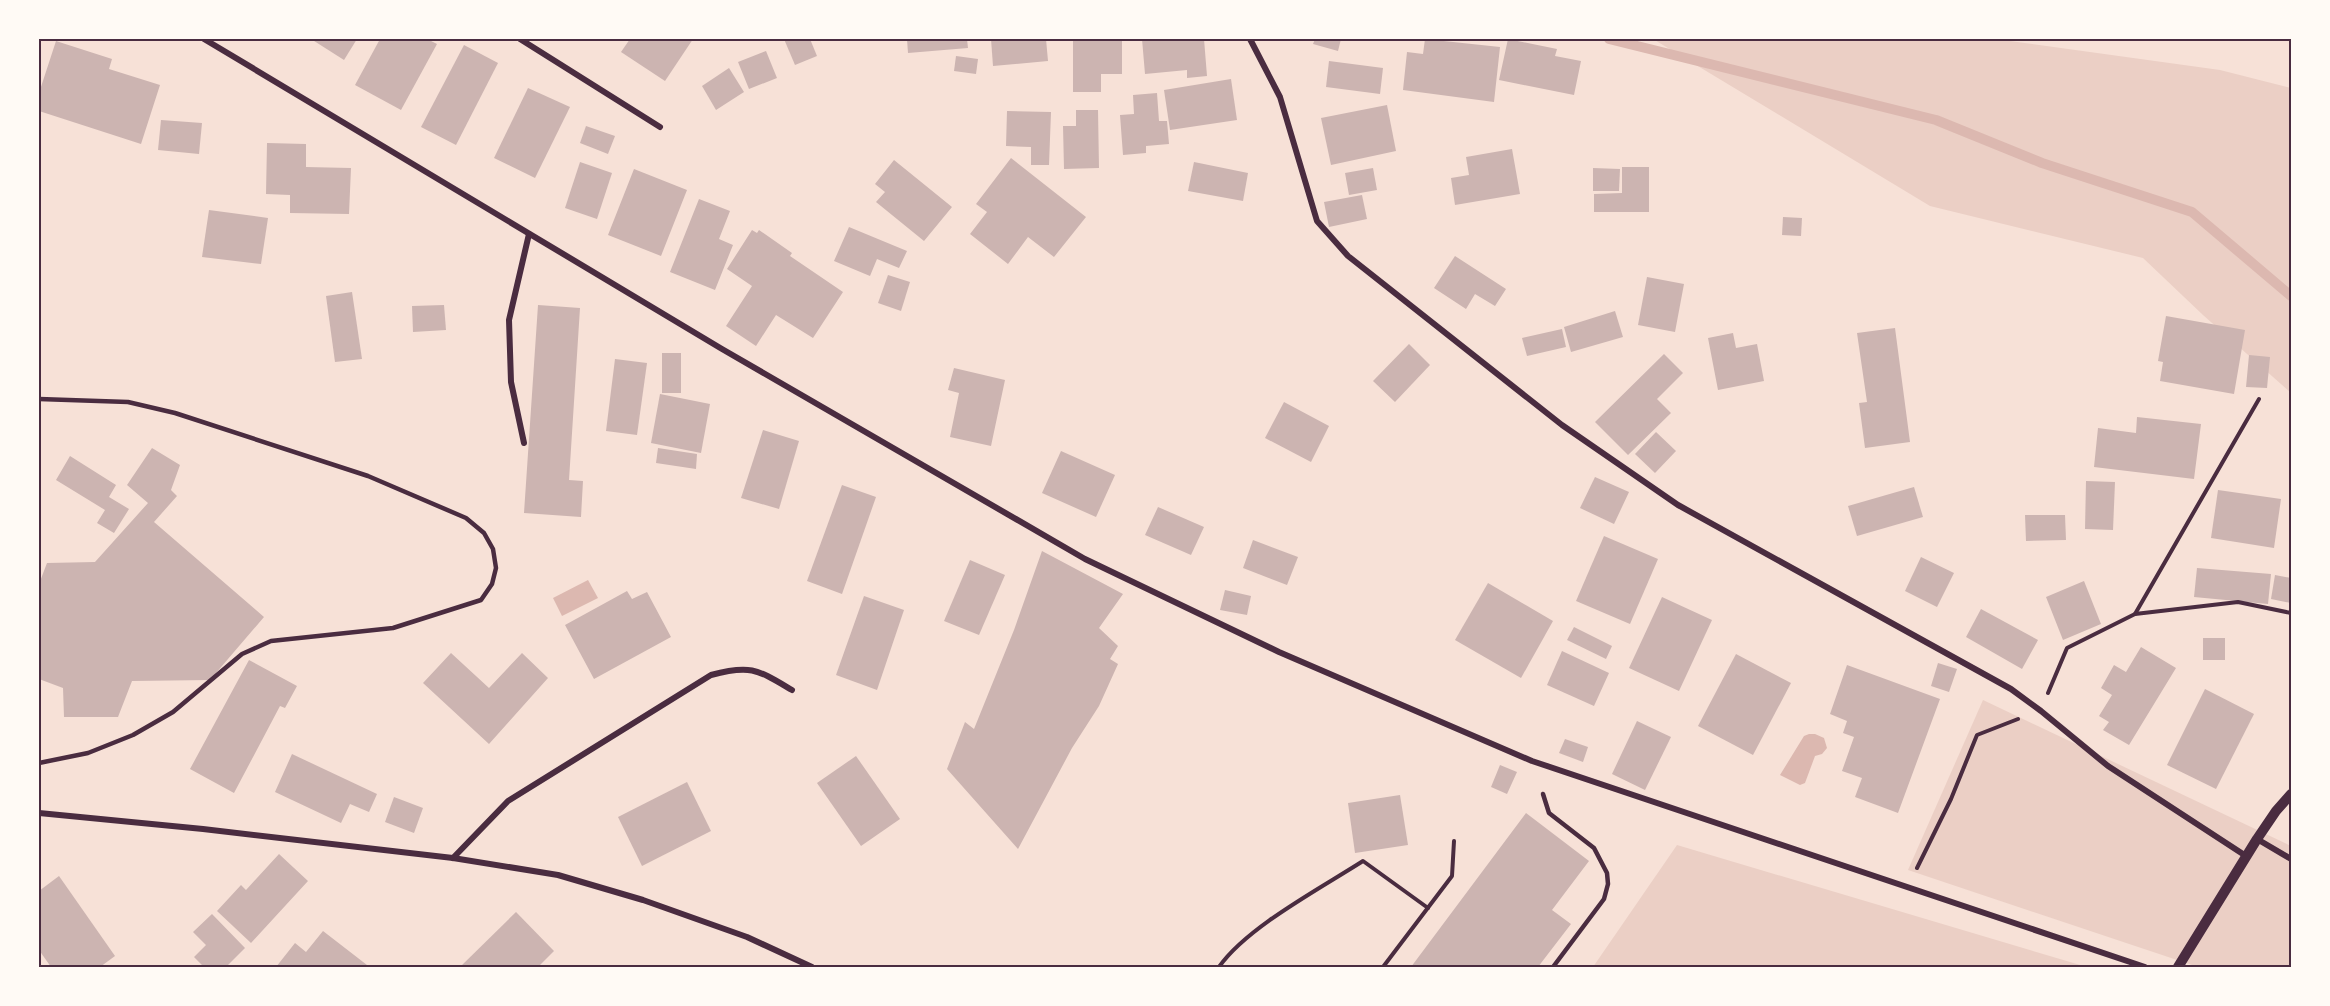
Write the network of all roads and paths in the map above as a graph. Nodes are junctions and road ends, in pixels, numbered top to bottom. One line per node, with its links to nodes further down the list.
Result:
1 (204, 39): 5 (street)
2 (520, 39): 4 (street)
3 (1250, 39): 12 (street)
4 (660, 127)
5 (529, 234): 8 (street); 22 (street)
6 (39, 399): 13 (lane)
7 (2259, 399): 10 (path)
8 (524, 443)
9 (2291, 613): 10 (path)
10 (2135, 614): 12 (path)
11 (792, 690): 20 (street)
12 (2041, 711): 19 (street); 22 (path)
13 (39, 763)
14 (1543, 794): 27 (lane)
15 (2291, 794): 17 (street)
16 (39, 813): 20 (street)
17 (2257, 839): 19 (street); 21 (street)
18 (1454, 841): 23 (path)
19 (2246, 856): 29 (street)
20 (453, 858): 24 (street)
21 (2291, 859)
22 (1908, 888): 28 (street)
23 (1428, 908): 25 (path); 26 (path)
24 (812, 967)
25 (1219, 967)
26 (1383, 967)
27 (1553, 967)
28 (2145, 967)
29 (2178, 967)

